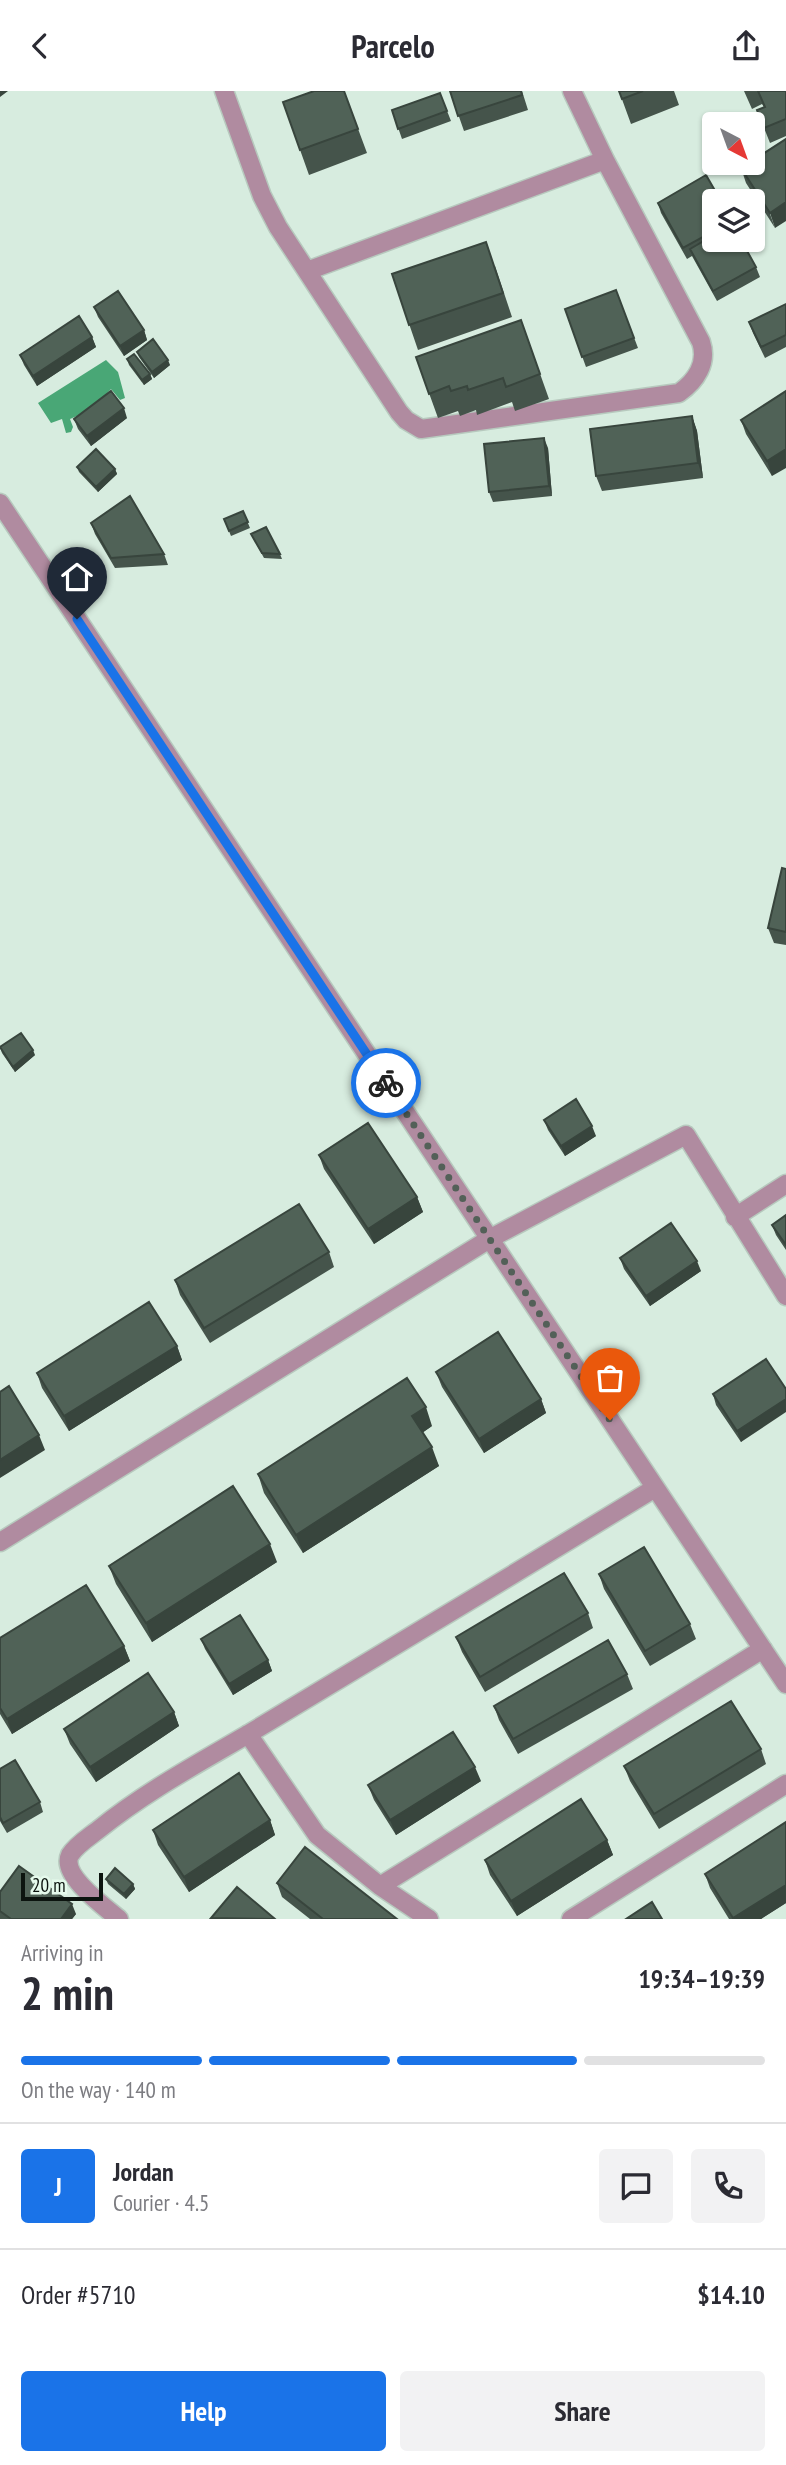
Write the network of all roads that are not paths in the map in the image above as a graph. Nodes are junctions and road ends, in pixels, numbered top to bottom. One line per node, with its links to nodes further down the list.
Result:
1 (224, 91): 4 (street)
2 (572, 91): 3 (street)
3 (605, 160): 4 (street); 4 (street)
4 (307, 271)
5 (0, 503): 8 (street)
6 (786, 1184): 7 (street)
7 (735, 1217): 8 (street); 9 (street)
8 (491, 1238): 10 (street); 11 (street)
9 (786, 1296)
10 (655, 1488): 12 (street); 14 (street)
11 (0, 1542)
12 (763, 1649): 13 (street); 16 (street)
13 (786, 1683)
14 (248, 1734): 16 (street); 17 (street)
15 (786, 1784): 19 (street)
16 (380, 1886): 18 (street)
17 (120, 1919)
18 (429, 1919)
19 (571, 1919)

